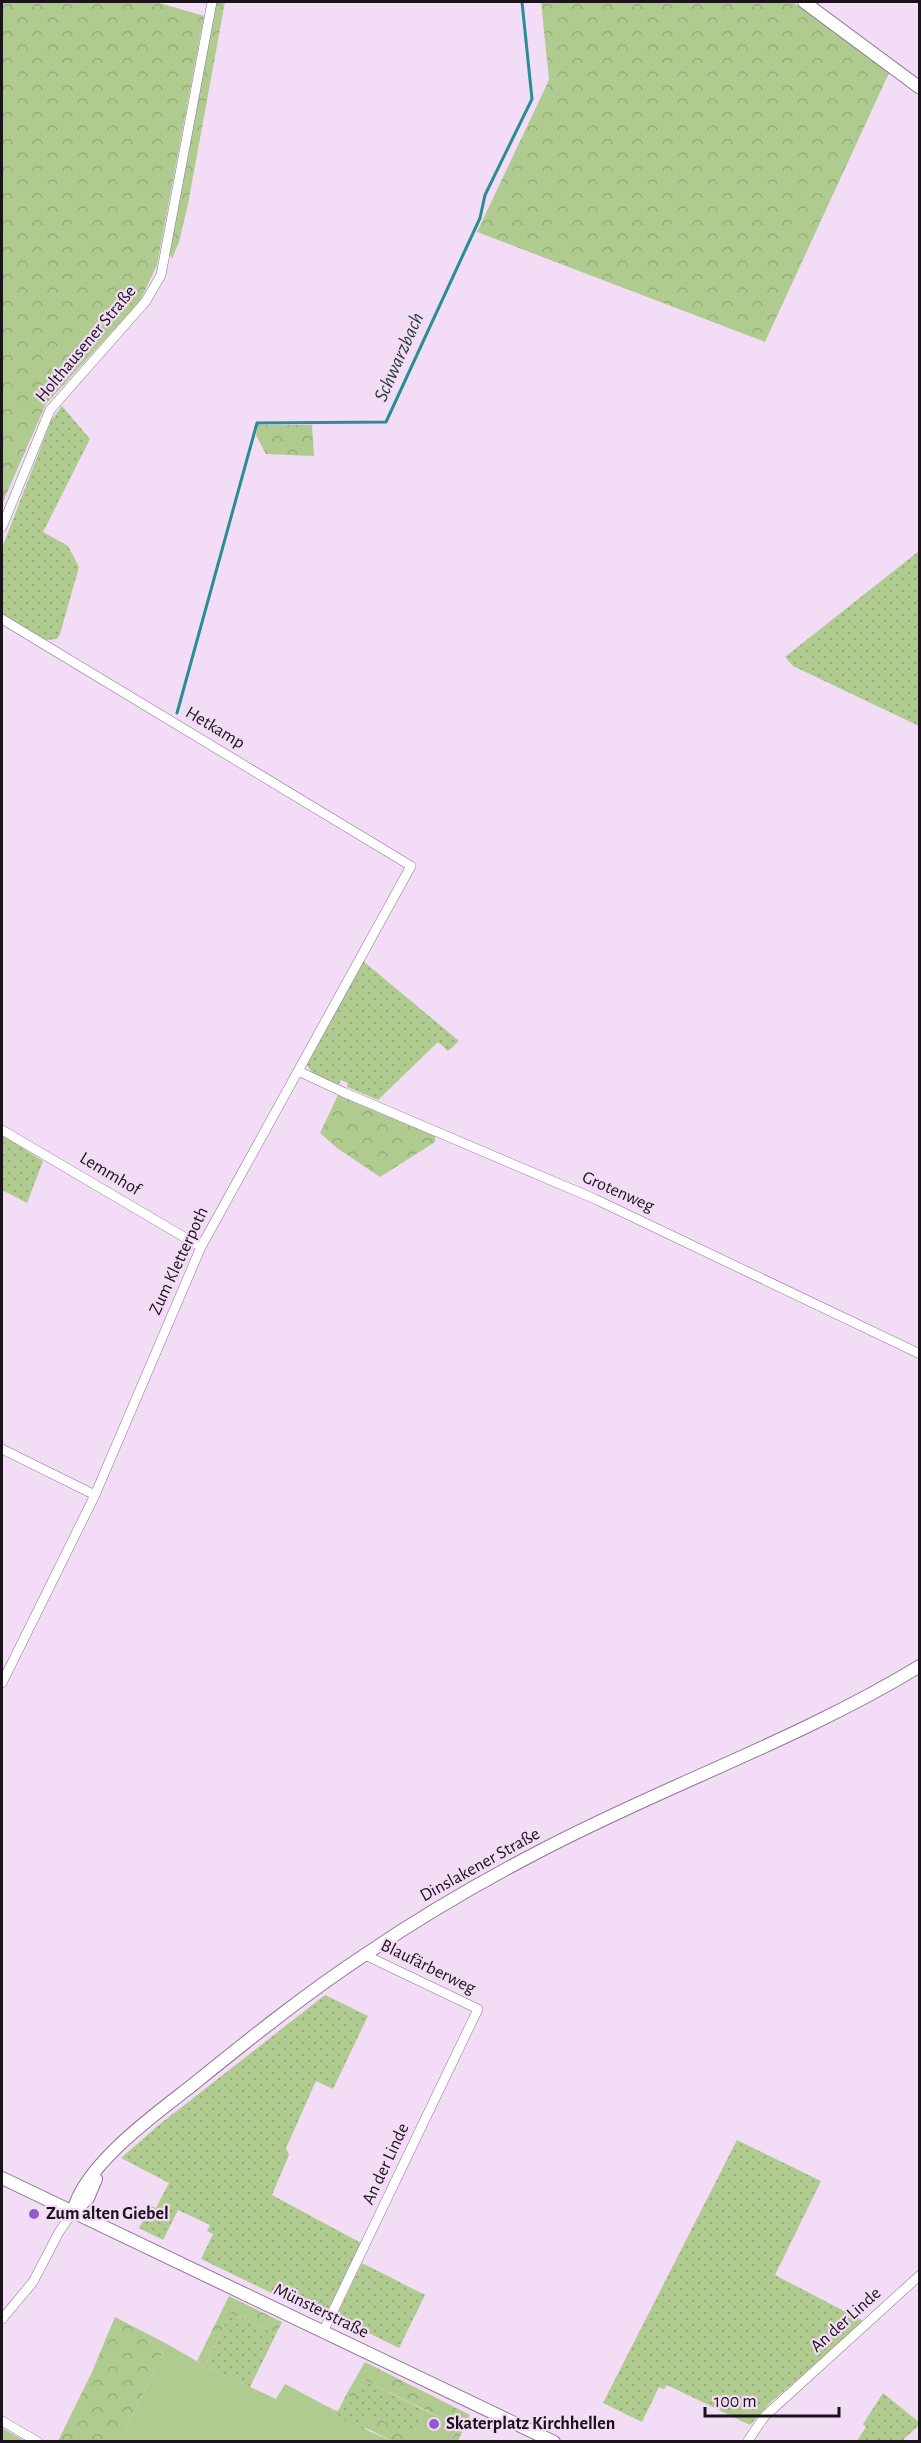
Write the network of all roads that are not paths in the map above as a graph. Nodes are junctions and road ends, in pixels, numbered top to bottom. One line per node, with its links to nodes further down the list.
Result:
1 (212, 2): 4 (street, Holthausener Straße)
2 (804, 2): 3 (main road)
3 (920, 88)
4 (2, 527)
5 (2, 619): 6 (street, Hetkamp)
6 (411, 866): 7 (street, Zum Kletterpoth)
7 (298, 1071): 9 (street, Zum Kletterpoth); 10 (street, Grotenweg)
8 (2, 1130): 9 (street, Lemmhof)
9 (201, 1247): 12 (street, Zum Kletterpoth)
10 (920, 1354)
11 (2, 1449): 12 (street)
12 (95, 1495): 14 (street, Zum Kletterpoth)
13 (920, 1666): 15 (main road, Dinslakener Straße)
14 (2, 1683)
15 (365, 1955): 16 (street, Blaufärberweg); 18 (main road, Dinslakener Straße)
16 (478, 2009): 21 (street, An der Linde)
17 (2, 2178): 18 (main road, Münsterstraße)
18 (73, 2212): 20 (street); 21 (main road, Münsterstraße)
19 (920, 2275): 25 (street, An der Linde)
20 (2, 2319)
21 (323, 2332): 23 (main road, Münsterstraße)
22 (2, 2421): 24 (street)
23 (553, 2441)
24 (38, 2442)
25 (747, 2442)

